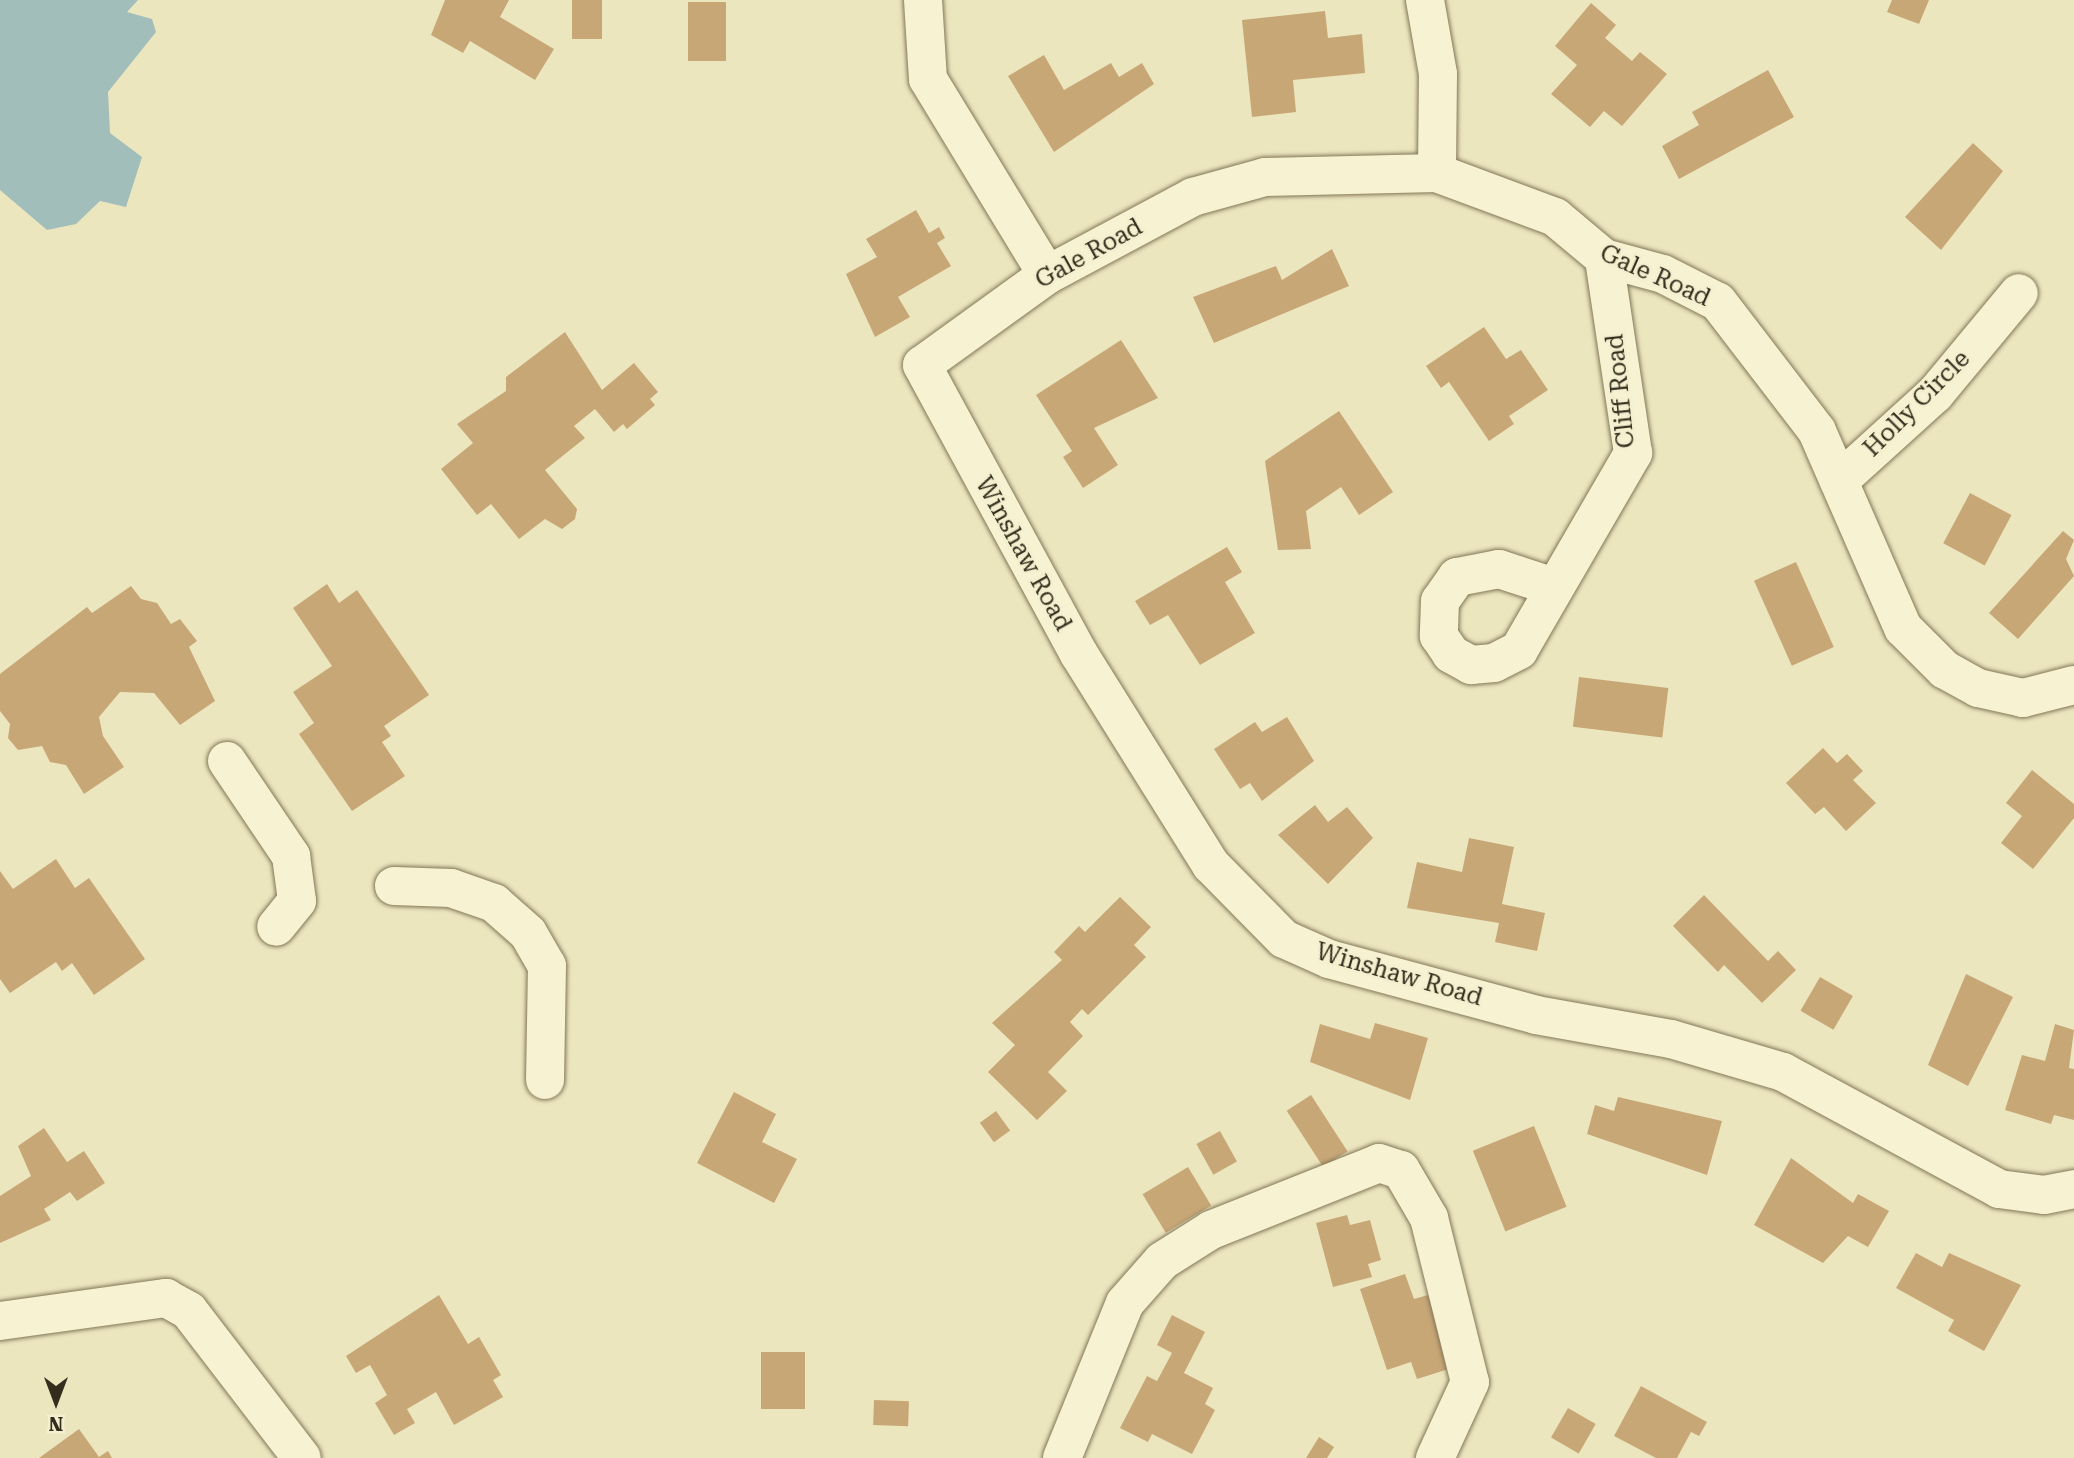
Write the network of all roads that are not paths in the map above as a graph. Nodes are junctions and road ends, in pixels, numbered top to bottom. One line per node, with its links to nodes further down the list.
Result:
1 (923, 0): 5 (street)
2 (1425, 0): 3 (street)
3 (1437, 173): 4 (street, Gale Road); 5 (street, Gale Road)
4 (1604, 258): 8 (street, Gale Road); 9 (street, Cliff Road)
5 (1047, 275): 7 (street, Gale Road)
6 (2020, 293): 8 (street, Holly Circle)
7 (922, 365): 15 (street, Winshaw Road)
8 (1839, 481): 10 (street, Gale Road)
9 (1550, 586)
10 (2074, 685)
11 (227, 761): 13 (street)
12 (394, 887): 14 (street)
13 (276, 927)
14 (545, 1080)
15 (2074, 1189)
16 (0, 1321): 17 (street)
17 (302, 1458)
18 (1062, 1458): 19 (street)
19 (1435, 1458)

